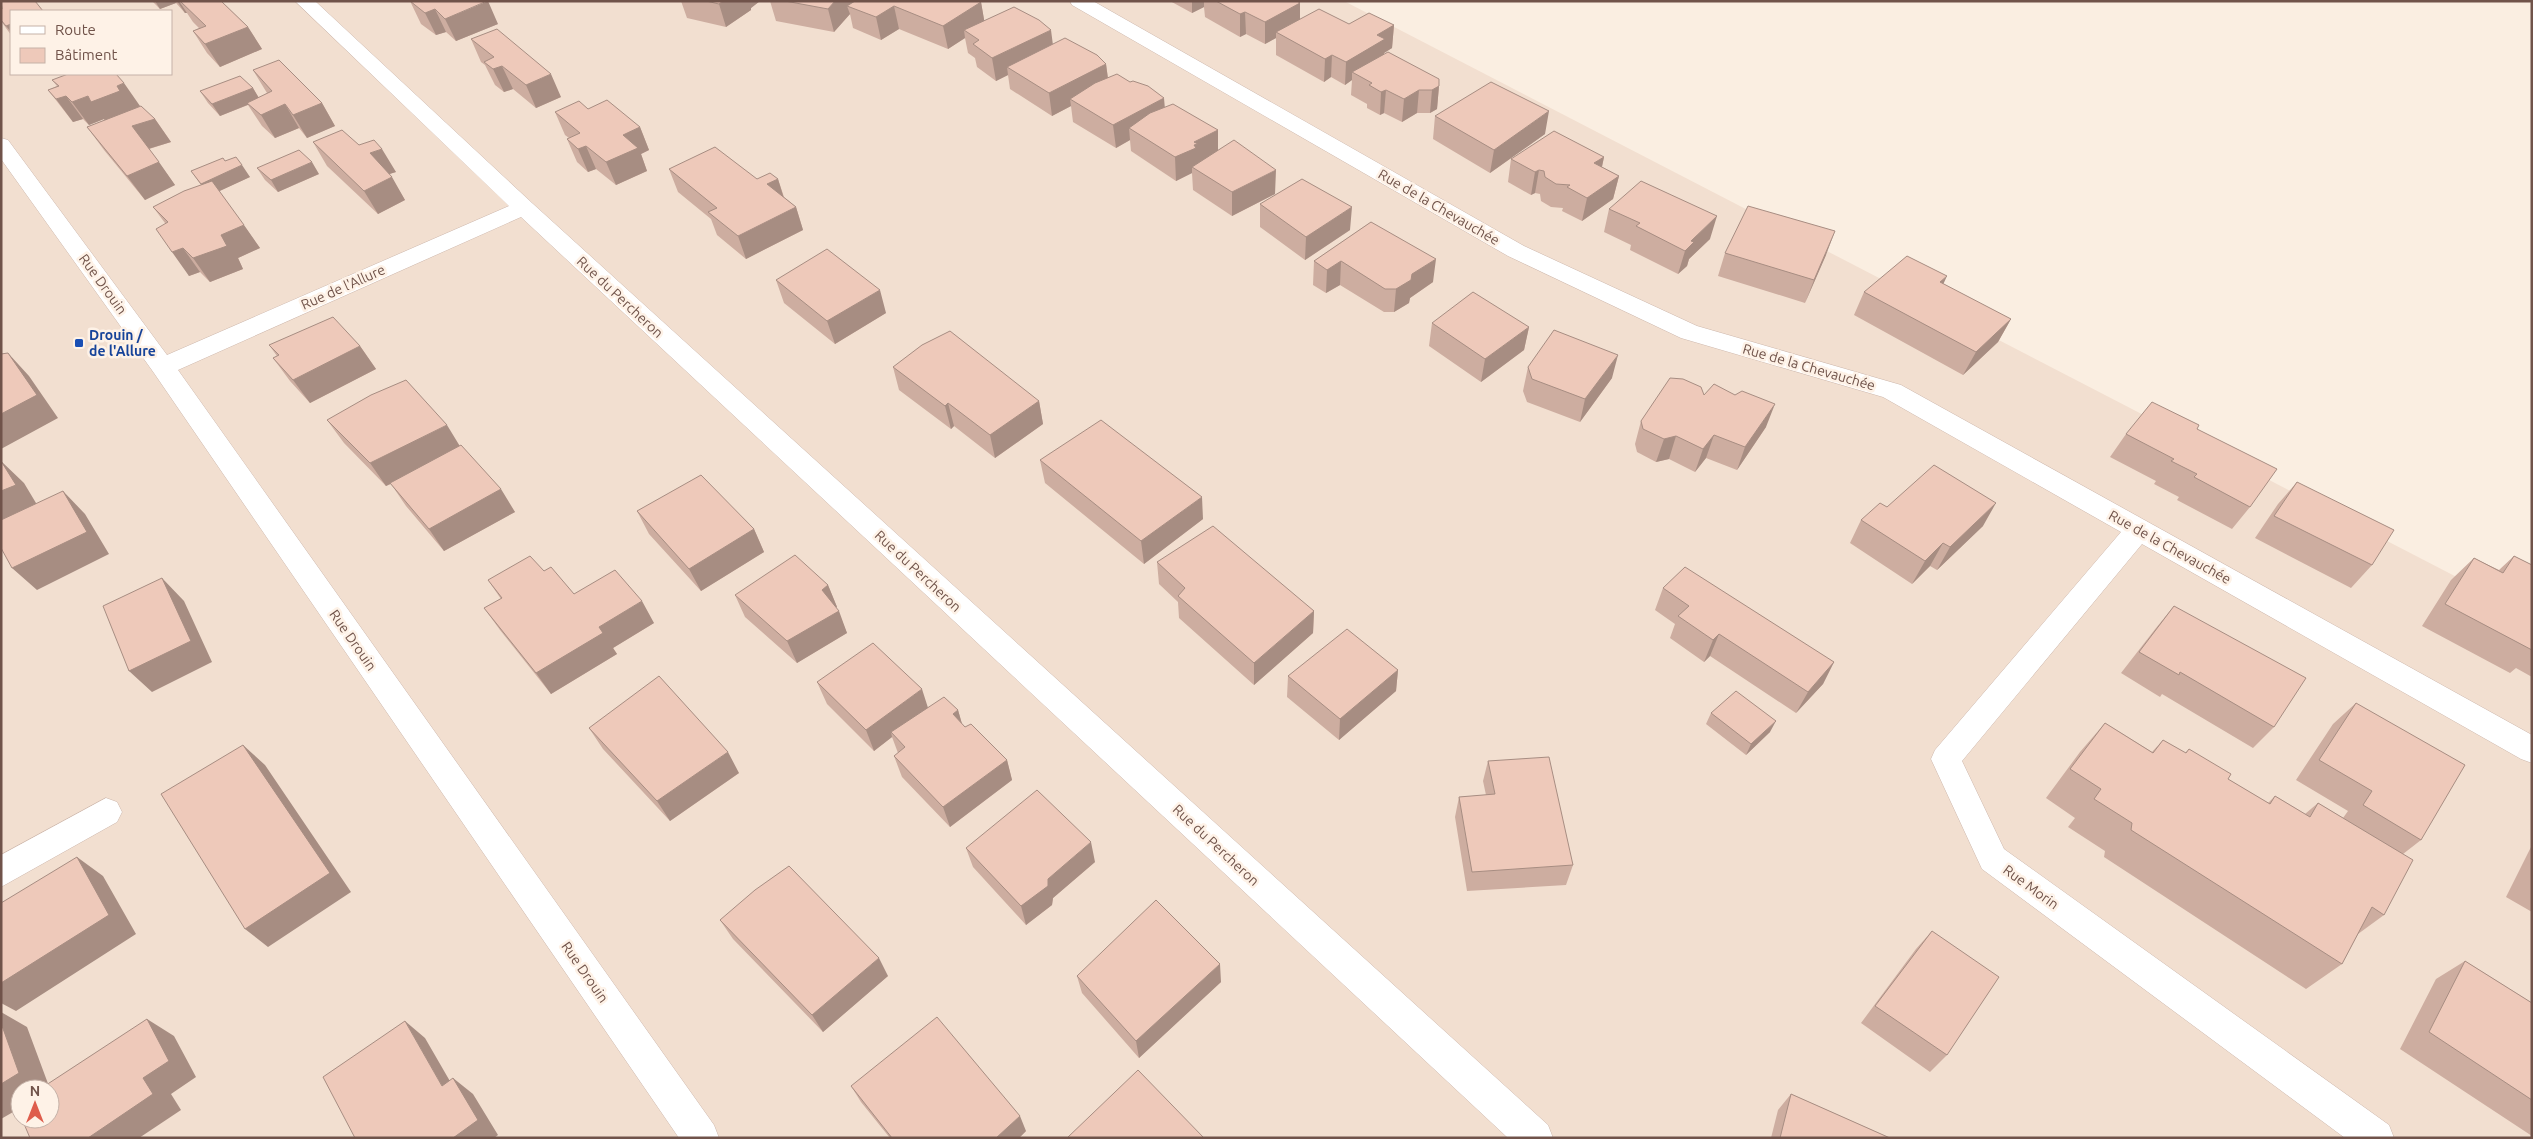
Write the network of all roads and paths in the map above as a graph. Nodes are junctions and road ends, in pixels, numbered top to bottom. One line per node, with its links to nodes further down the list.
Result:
1 (304, 1): 4 (street, Rue du Percheron)
2 (1079, 1): 6 (street, Rue de la Chevauchée)
3 (1, 144): 5 (street, Rue Drouin)
4 (524, 208): 5 (street, Rue de l'Allure); 11 (street, Rue du Percheron)
5 (163, 367): 10 (street, Rue Drouin)
6 (2138, 530): 7 (street, Rue de la Chevauchée); 12 (street, Rue Morin)
7 (2532, 750)
8 (106, 812): 9 (street)
9 (1, 872)
10 (701, 1138)
11 (1535, 1138)
12 (2376, 1138)

